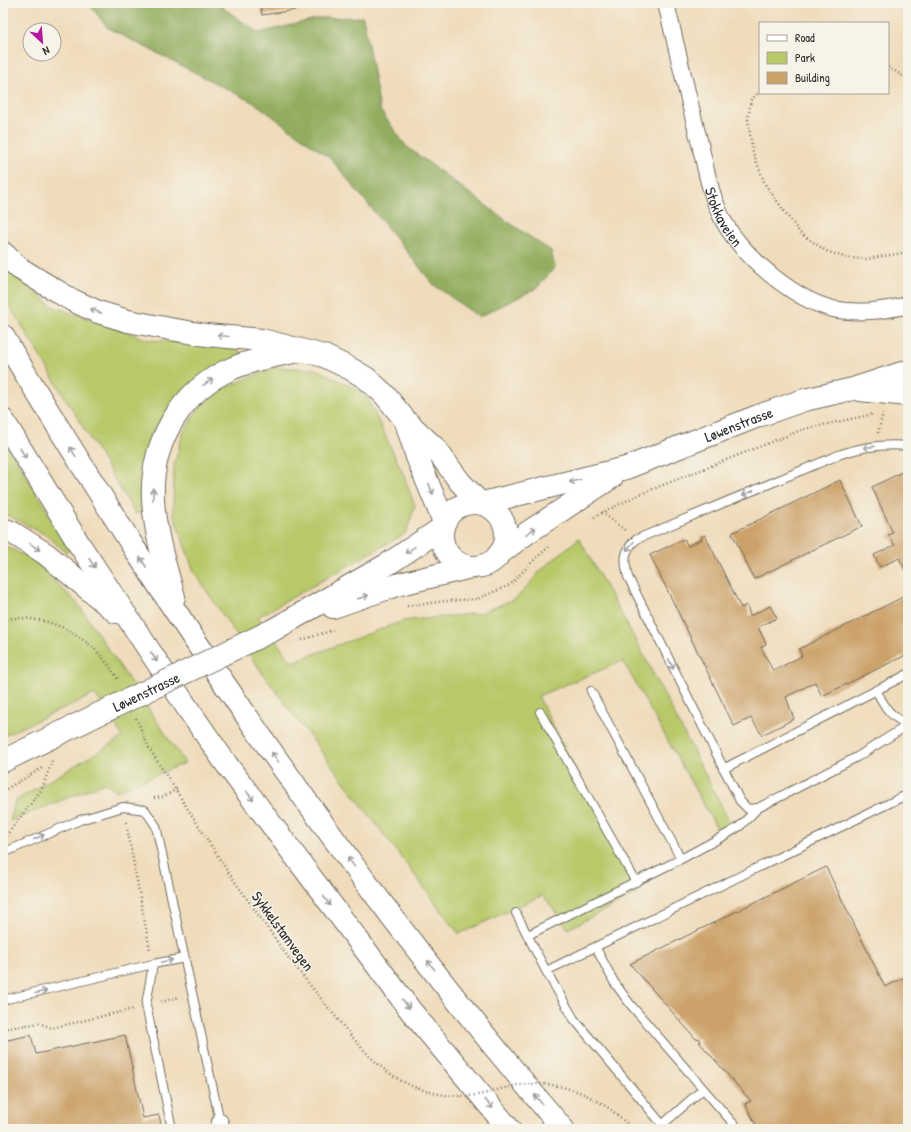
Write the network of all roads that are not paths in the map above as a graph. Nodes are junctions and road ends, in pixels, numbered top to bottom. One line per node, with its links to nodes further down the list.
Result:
1 (666, 3): 3 (street, Stokkaveien)
2 (3, 253): 5 (main road, one-way to 2)
3 (908, 305)
4 (3, 336): 18 (main road, one-way to 4)
5 (301, 351): 10 (main road); 18 (main road, one-way to 5)
6 (908, 371): 7 (main road, Løwenstrasse)
7 (853, 389): 8 (main road, Løwenstrasse); 12 (main road, Løwenstrasse)
8 (908, 395)
9 (3, 420): 19 (main road, one-way to 19)
10 (406, 421): 13 (main road); 14 (main road, one-way to 14)
11 (908, 446): 27 (lane, one-way to 27)
12 (626, 468): 13 (main road, Løwenstrasse, one-way to 13); 16 (main road, Løwenstrasse, one-way to 12)
13 (481, 503): 14 (main road); 16 (main road)
14 (443, 525): 17 (main road); 20 (main road, Løwenstrasse, one-way to 20)
15 (3, 528): 19 (main road, one-way to 19)
16 (499, 554): 17 (main road)
17 (471, 567): 20 (main road, Løwenstrasse, one-way to 17)
18 (180, 618): 45 (main road, one-way to 18)
19 (132, 624): 44 (main road, one-way to 44)
20 (280, 626): 26 (main road, Løwenstrasse, bridge)
21 (908, 674): 22 (lane)
22 (876, 690): 25 (lane); 27 (lane)
23 (590, 691): 31 (lane)
24 (540, 712): 32 (lane)
25 (908, 725): 29 (lane)
26 (4, 759)
27 (724, 769): 29 (lane)
28 (908, 797): 35 (lane)
29 (758, 808): 31 (lane)
30 (3, 853): 36 (lane, one-way to 36)
31 (681, 859): 32 (lane)
32 (636, 882): 34 (lane)
33 (516, 913): 34 (lane)
34 (528, 935): 38 (lane)
35 (596, 948): 38 (lane); 40 (lane)
36 (185, 958): 37 (lane, one-way to 36); 41 (lane)
37 (153, 964): 39 (lane, one-way to 37); 43 (lane)
38 (546, 971): 42 (lane)
39 (3, 1000)
40 (703, 1089): 42 (lane); 46 (lane)
41 (220, 1126)
42 (664, 1127)
43 (172, 1129)
44 (510, 1129)
45 (563, 1129)
46 (738, 1129)

